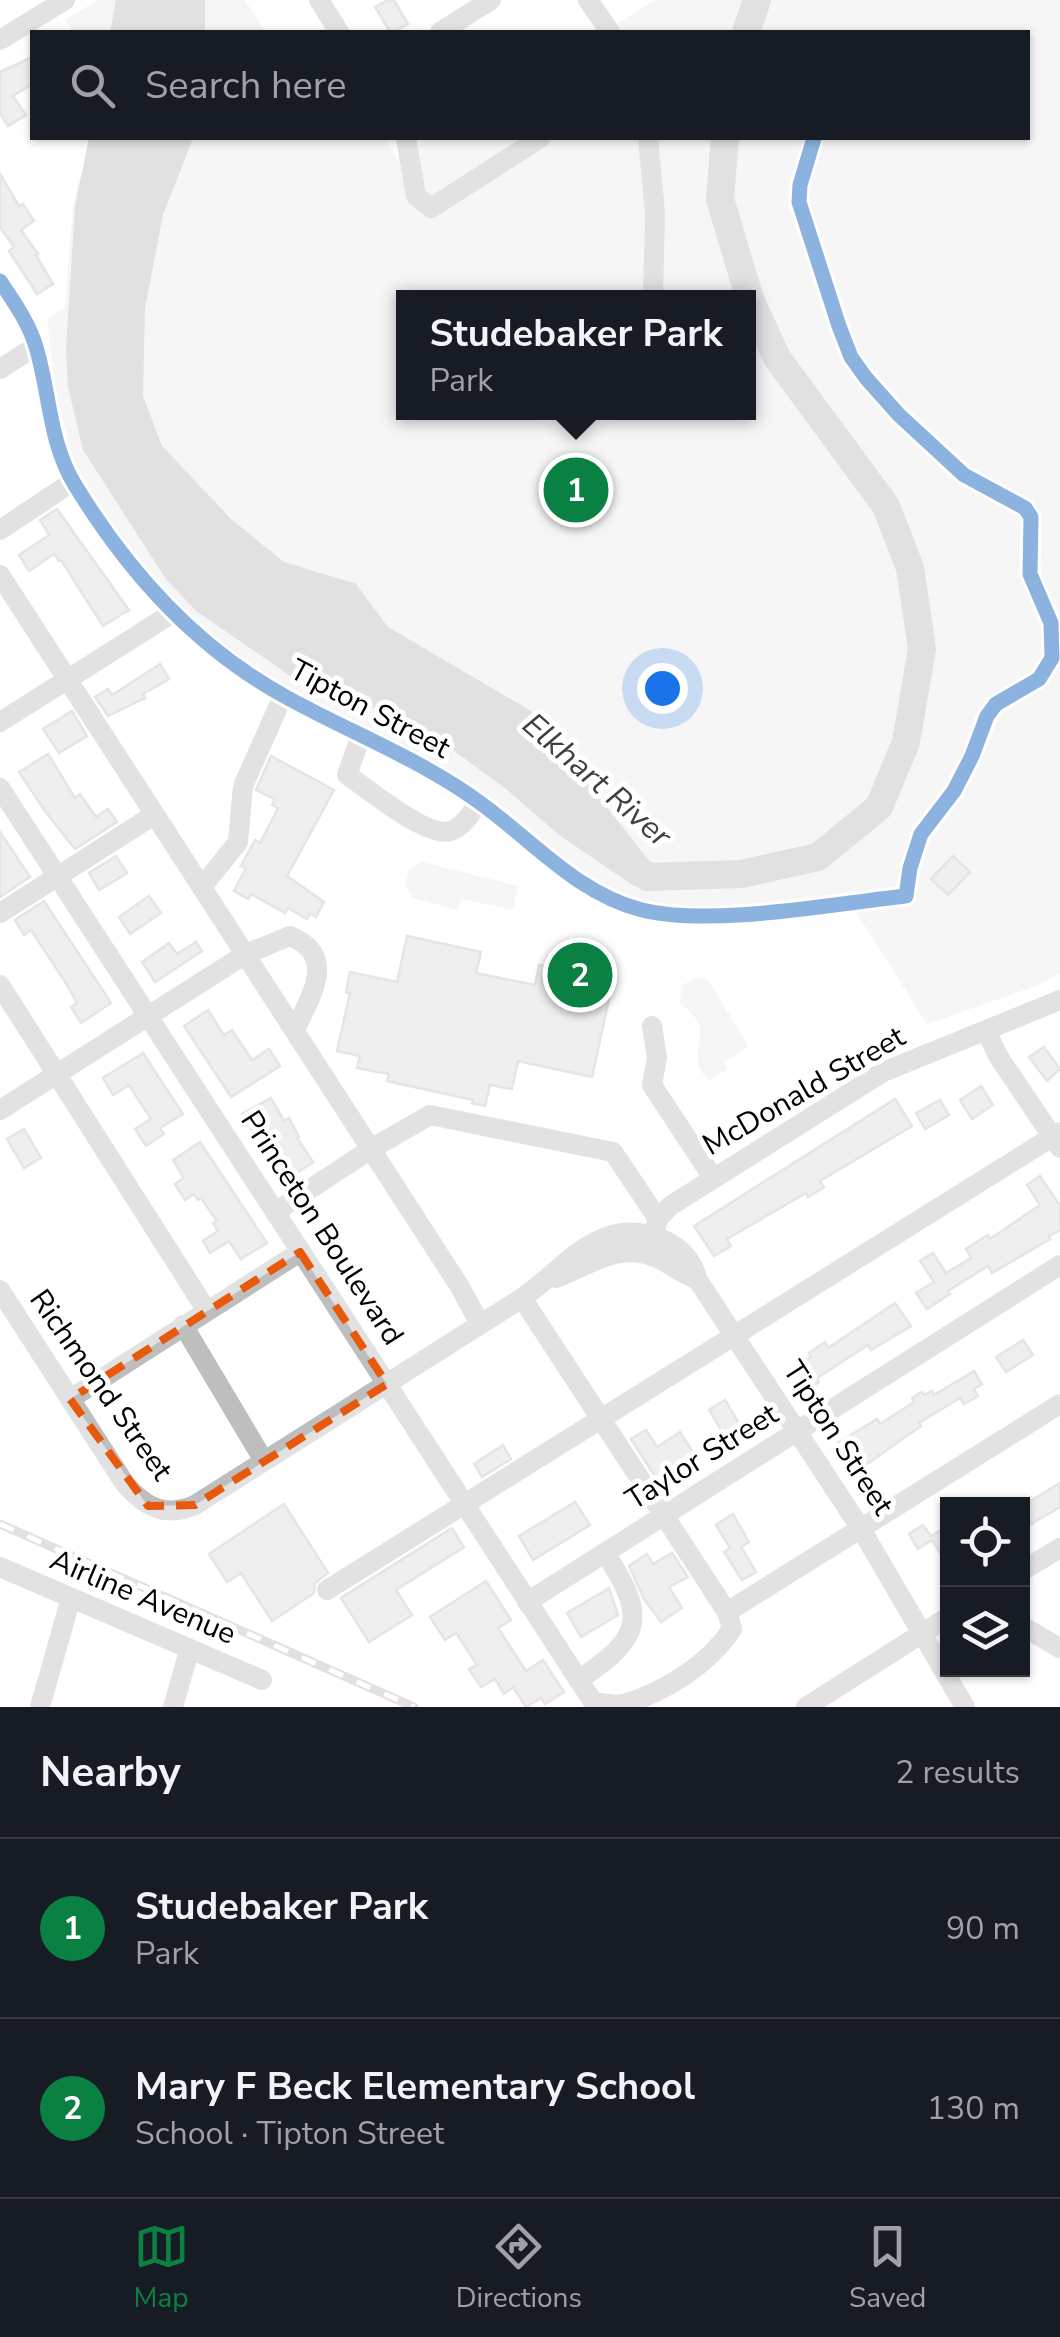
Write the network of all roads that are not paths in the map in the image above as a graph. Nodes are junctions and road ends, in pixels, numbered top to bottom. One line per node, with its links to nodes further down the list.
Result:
1 (65, 0): 8 (street)
2 (318, 0): 5 (street)
3 (491, 0): 6 (street)
4 (588, 0): 7 (street)
5 (339, 30)
6 (443, 30)
7 (609, 30)
8 (0, 40)
9 (406, 140): 10 (street)
10 (537, 140)
11 (648, 140): 13 (street)
12 (0, 281): 14 (street, Tipton Street)
13 (652, 290)
14 (36, 346): 15 (street); 16 (street, Tipton Street)
15 (0, 369)
16 (72, 482): 17 (street); 19 (street, Tipton Street)
17 (0, 530)
18 (0, 575): 20 (street)
19 (171, 614): 20 (street); 21 (street, Tipton Street)
20 (66, 681): 22 (street); 26 (street)
21 (283, 696): 23 (street, Tipton Street); 28 (street)
22 (0, 722)
23 (361, 736): 25 (street, Tipton Street); 25 (street)
24 (0, 788): 27 (street, Princeton Boulevard)
25 (479, 802): 29 (street, Tipton Street)
26 (154, 815): 27 (street); 28 (street)
27 (58, 878): 30 (street); 34 (street, Princeton Boulevard)
28 (202, 887): 31 (street)
29 (906, 896)
30 (0, 913)
31 (246, 954): 34 (street); 36 (street); 36 (street)
32 (0, 985): 38 (street)
33 (1060, 1000): 37 (street, McDonald Street)
34 (149, 1016): 38 (street); 43 (street, Princeton Boulevard)
35 (652, 1026): 42 (street)
36 (295, 1030): 41 (street)
37 (986, 1032): 40 (street); 42 (street, McDonald Street)
38 (58, 1073): 39 (street); 49 (street)
39 (0, 1110)
40 (1058, 1139): 53 (street)
41 (371, 1148): 43 (street); 44 (street); 51 (street)
42 (714, 1178): 44 (street, McDonald Street)
43 (274, 1212): 45 (street, Princeton Boulevard)
44 (652, 1236): 48 (street); 53 (street, Tipton Street)
45 (300, 1252): 49 (street); 54 (street, Princeton Boulevard)
46 (1060, 1265): 58 (street, Taylor Street)
47 (0, 1290): 50 (street, Richmond Street)
48 (522, 1298): 51 (street); 57 (street)
49 (206, 1310): 52 (street)
50 (6, 1315): 55 (street, Richmond Street)
51 (480, 1324): 54 (street)
52 (183, 1326): 55 (street); 59 (street)
53 (735, 1334): 57 (street); 58 (street, Tipton Street)
54 (387, 1384): 59 (street); 60 (street, Princeton Boulevard)
55 (70, 1399): 59 (street, Richmond Street)
56 (1060, 1404): 62 (street)
57 (600, 1419): 60 (street); 61 (street)
58 (799, 1432): 61 (street, Taylor Street); 62 (street, Tipton Street)
59 (264, 1460)
60 (464, 1504): 67 (street); 69 (street, Princeton Boulevard)
61 (664, 1516): 64 (street, Taylor Street); 70 (street)
62 (861, 1529): 70 (street); 73 (street, Tipton Street)
63 (1060, 1548): 65 (street)
64 (605, 1553): 69 (street, Taylor Street); 77 (street)
65 (1030, 1566)
66 (0, 1568): 68 (street, Airline Avenue)
67 (327, 1590)
68 (71, 1598): 75 (street, Airline Avenue); 78 (street)
69 (527, 1602): 77 (street, Princeton Boulevard)
70 (727, 1612): 77 (street, Princeton Boulevard)
71 (940, 1622): 73 (street)
72 (1030, 1631): 74 (street)
73 (921, 1634): 80 (street); 81 (street, Tipton Street)
74 (1060, 1648)
75 (189, 1650): 76 (street, Airline Avenue); 79 (street)
76 (262, 1680)
77 (578, 1680)
78 (40, 1707)
79 (173, 1707)
80 (806, 1707)
81 (966, 1707)

